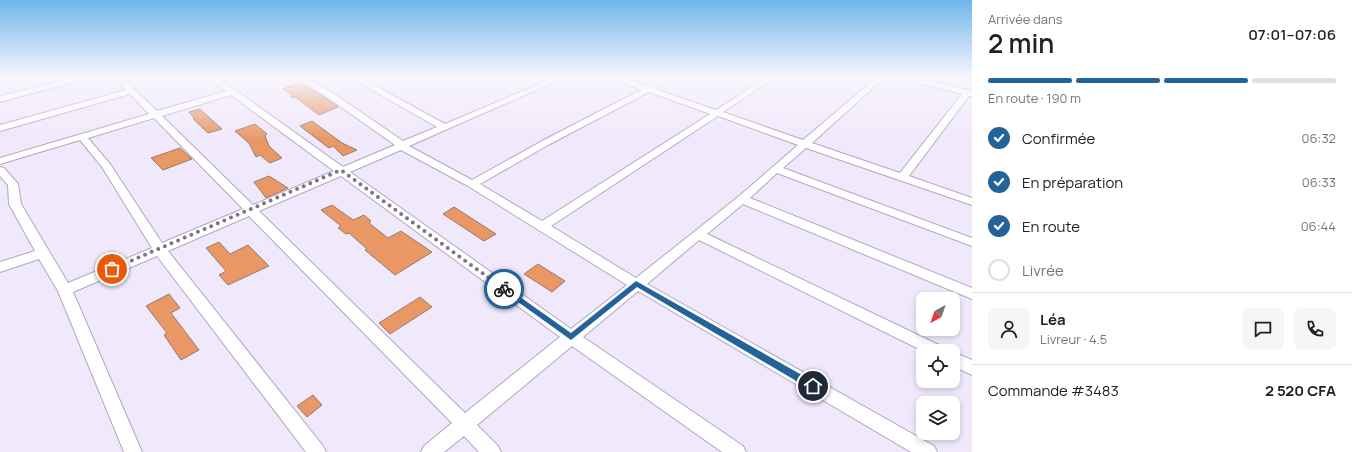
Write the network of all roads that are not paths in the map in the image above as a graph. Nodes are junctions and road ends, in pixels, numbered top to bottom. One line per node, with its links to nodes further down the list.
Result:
1 (107, 98): 16 (street)
2 (139, 98): 14 (street)
3 (210, 98): 14 (street)
4 (241, 98): 23 (street)
5 (335, 98): 19 (street)
6 (391, 98): 15 (street)
7 (512, 98): 15 (street)
8 (631, 98): 25 (street)
9 (674, 98): 13 (street)
10 (739, 98): 13 (street)
11 (856, 98): 18 (street)
12 (966, 98): 24 (street)
13 (715, 113): 18 (street); 29 (street)
14 (154, 114): 17 (street); 28 (street)
15 (444, 127): 19 (street)
16 (0, 128)
17 (82, 136): 20 (street); 32 (street)
18 (804, 144): 21 (street); 24 (street)
19 (402, 146): 23 (street); 25 (street)
20 (0, 161)
21 (775, 169): 26 (street); 31 (street)
22 (0, 170): 33 (street)
23 (341, 170): 28 (street); 38 (street)
24 (902, 178): 27 (street)
25 (472, 184): 29 (street)
26 (742, 199): 30 (street); 37 (street)
27 (972, 202)
28 (250, 209): 32 (street); 42 (street)
29 (543, 226): 35 (street)
30 (699, 235): 35 (street); 39 (street)
31 (972, 242)
32 (159, 249): 36 (street); 44 (street)
33 (42, 253): 34 (street); 36 (street)
34 (0, 267)
35 (636, 284): 38 (street); 48 (street)
36 (65, 290): 43 (street)
37 (972, 294)
38 (571, 337): 42 (street); 47 (street)
39 (924, 344)
40 (960, 362): 41 (street)
41 (972, 368)
42 (464, 424): 45 (street); 46 (street)
43 (133, 452)
44 (317, 452)
45 (430, 452)
46 (492, 452)
47 (737, 452)
48 (928, 452)

